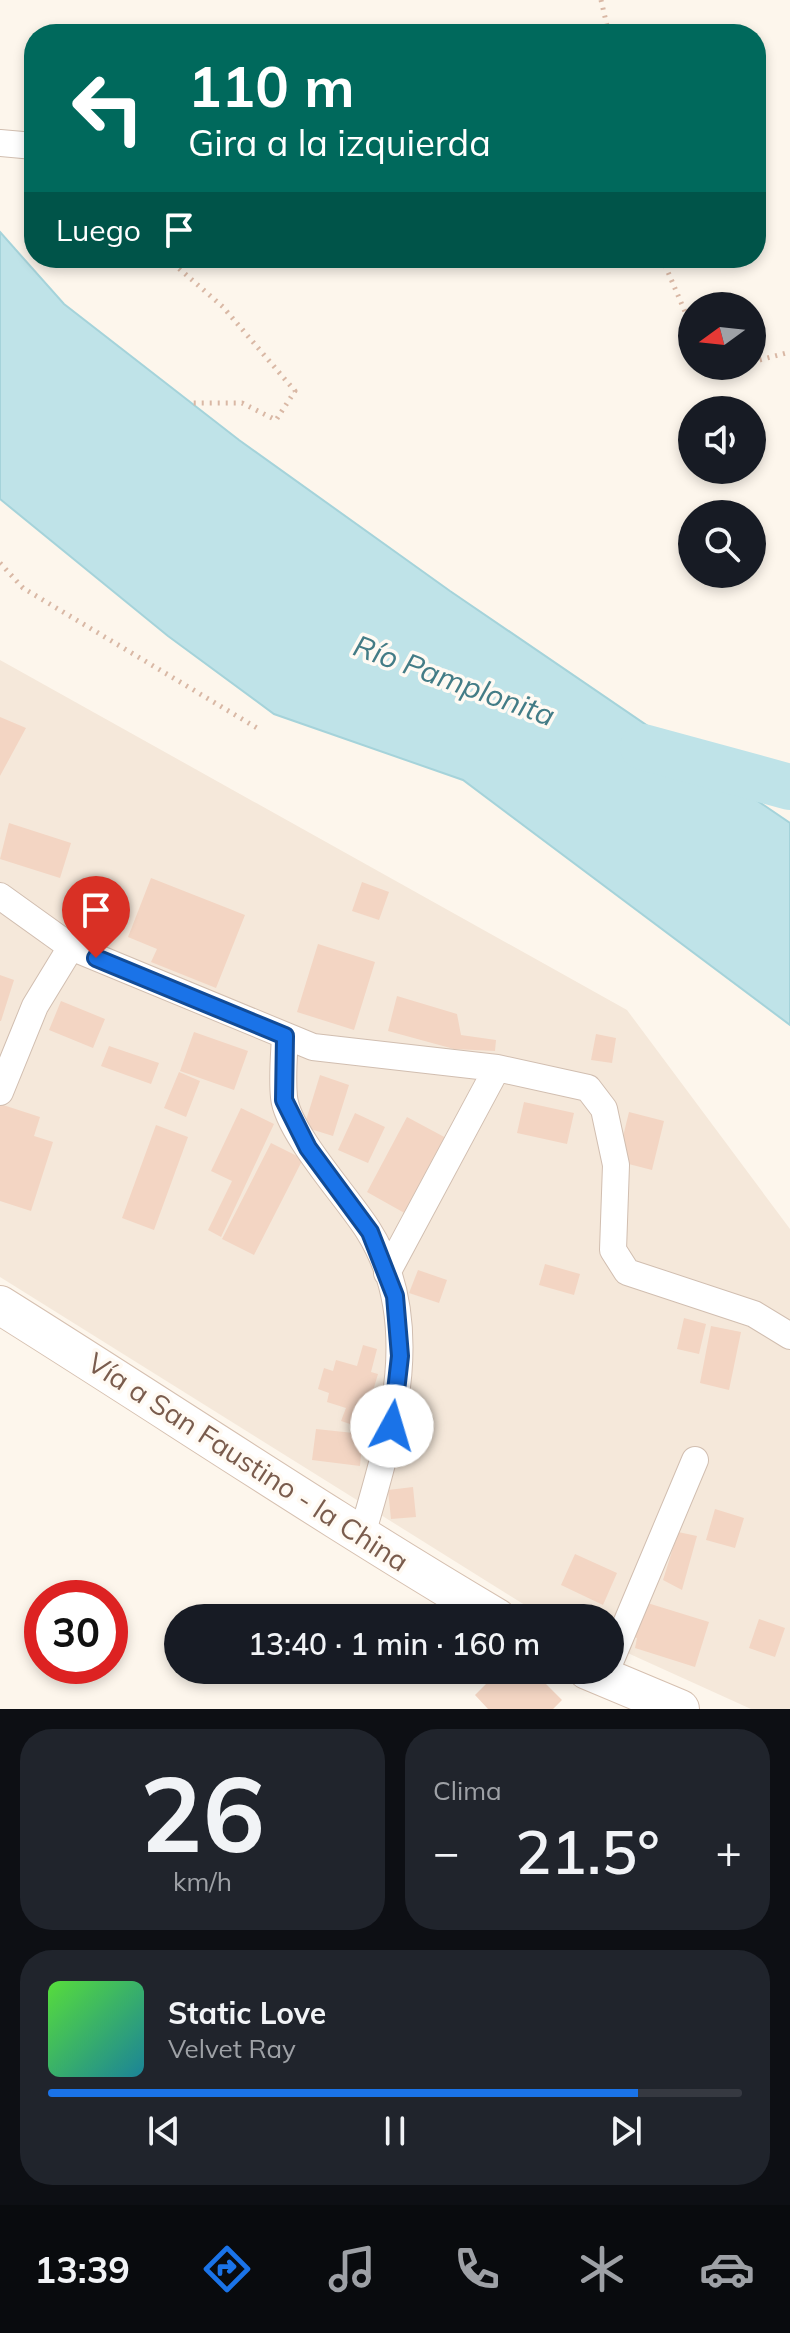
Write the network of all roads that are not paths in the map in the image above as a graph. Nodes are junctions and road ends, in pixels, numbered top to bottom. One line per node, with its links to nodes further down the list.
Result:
1 (0, 143): 2 (street)
2 (24, 145)
3 (0, 896): 4 (street)
4 (71, 947): 5 (street); 7 (street)
5 (285, 1036): 6 (street); 8 (street)
6 (497, 1068): 8 (street); 10 (street)
7 (0, 1092)
8 (387, 1273): 12 (street)
9 (0, 1305): 12 (street, Vía a San Faustino - la China)
10 (790, 1336)
11 (695, 1460): 14 (street)
12 (361, 1538): 13 (street, Vía a San Faustino - la China)
13 (473, 1604)
14 (624, 1619)
15 (624, 1681): 16 (street)
16 (680, 1709)

